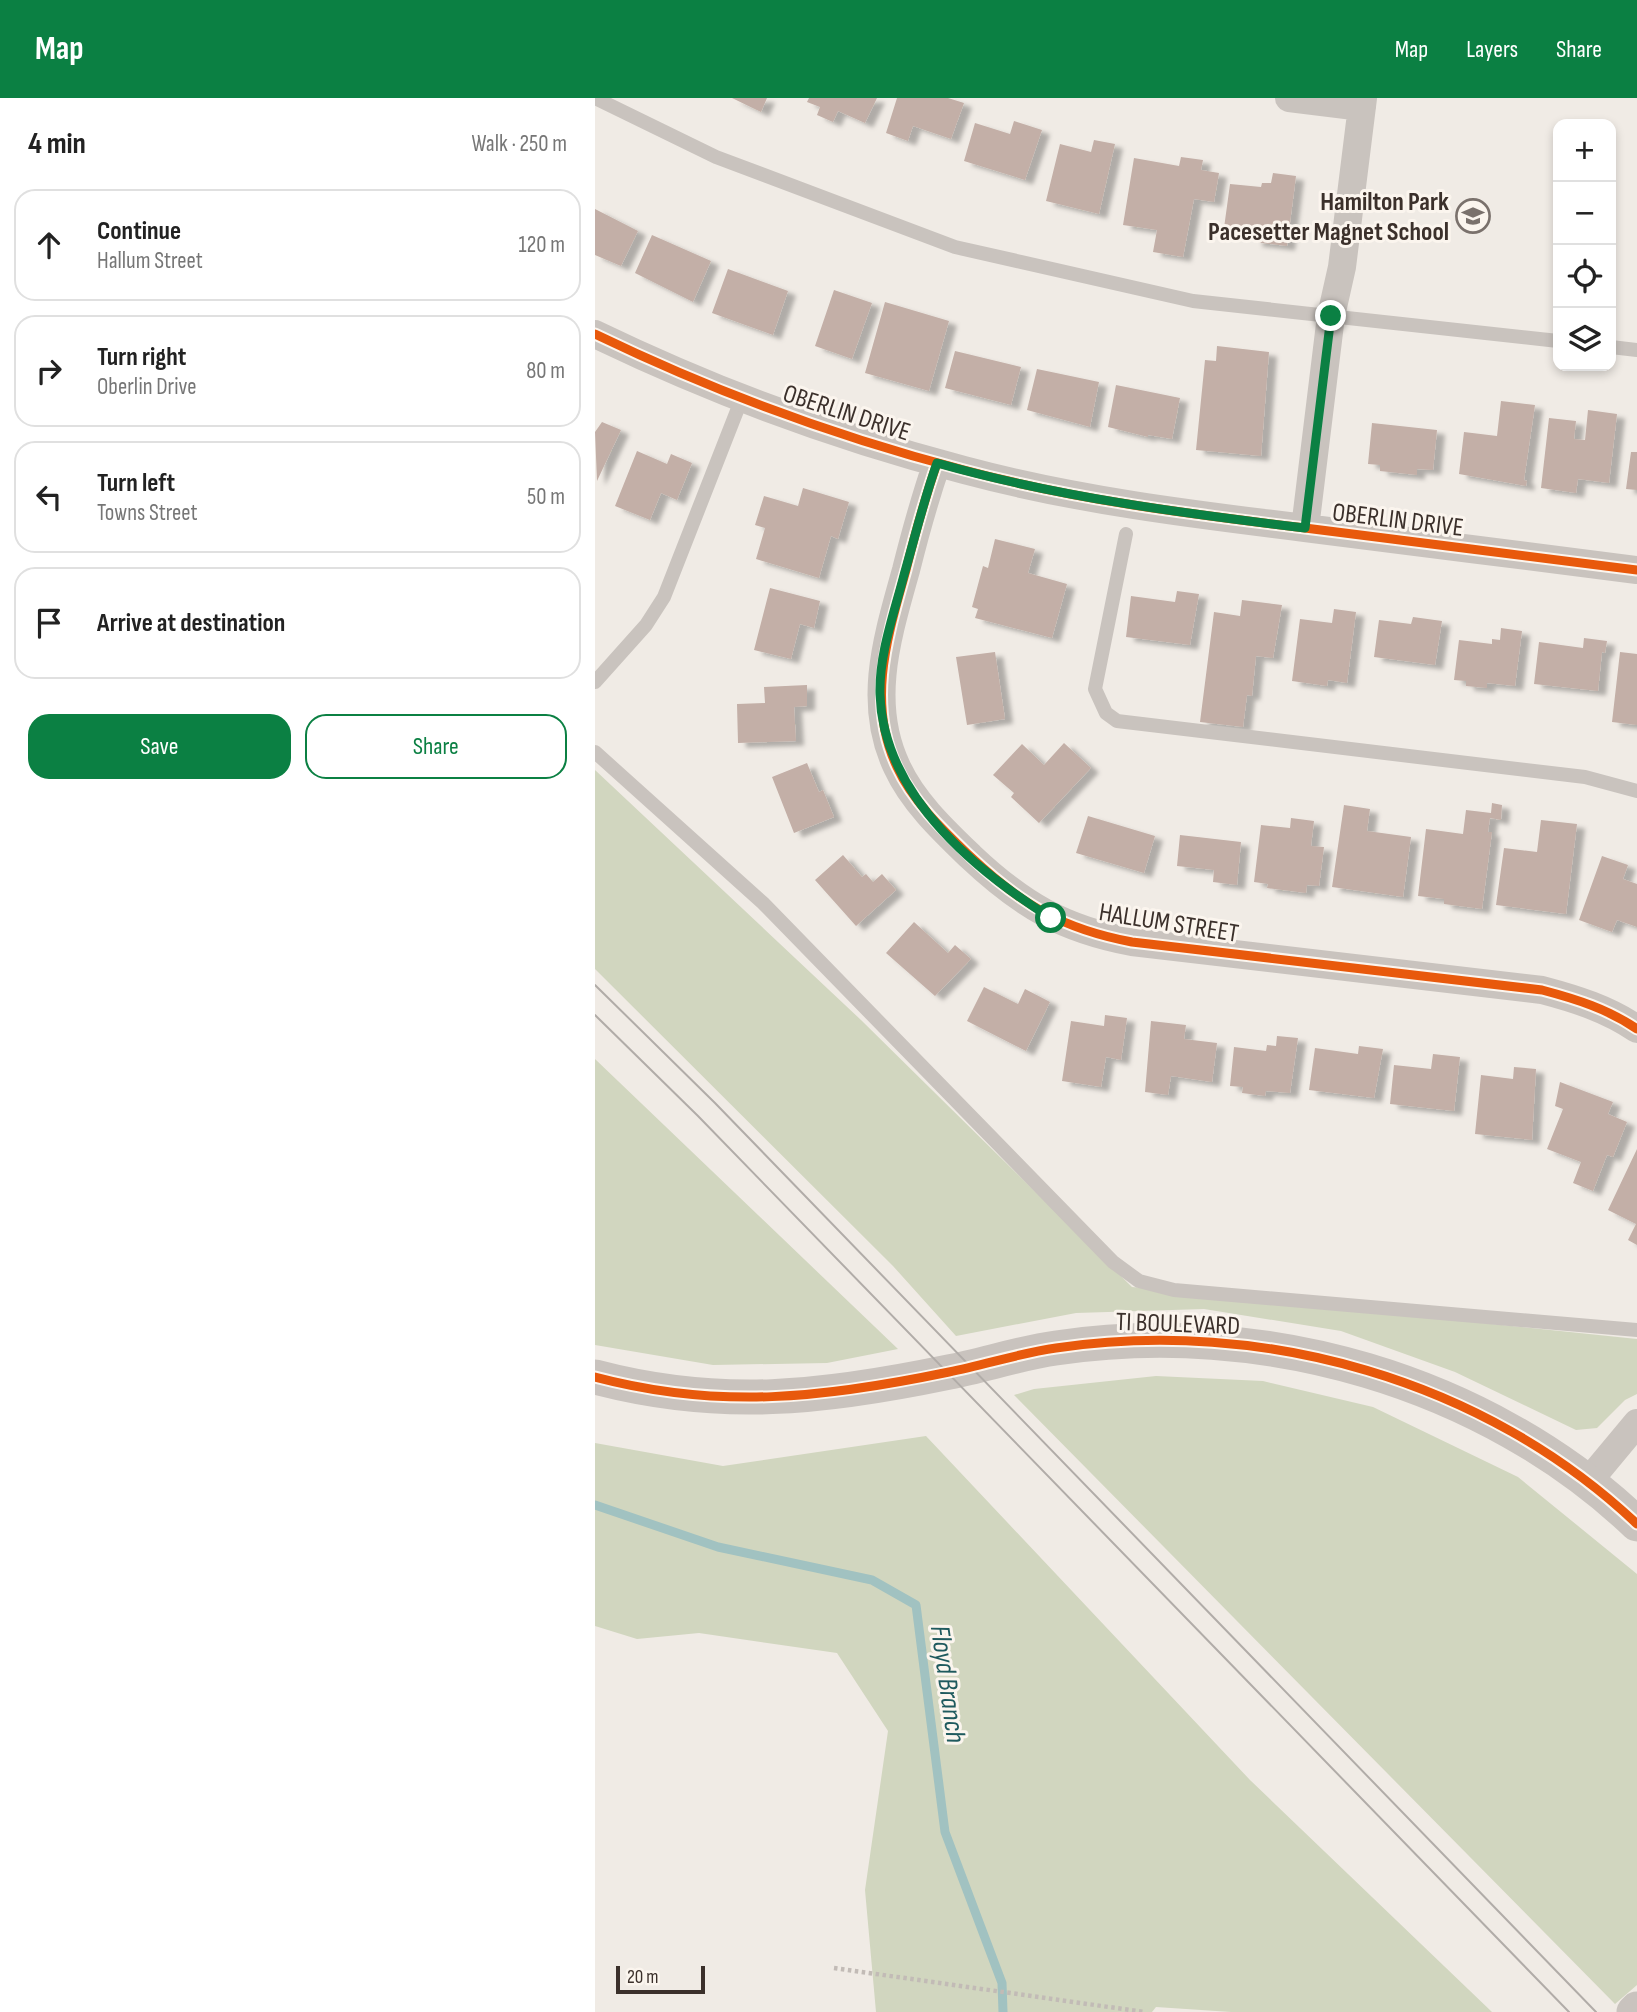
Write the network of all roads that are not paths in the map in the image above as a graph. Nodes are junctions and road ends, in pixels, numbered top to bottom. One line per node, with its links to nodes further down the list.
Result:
1 (595, 98): 4 (lane)
2 (1289, 98): 3 (street)
3 (1362, 103): 4 (street)
4 (1331, 316): 6 (lane); 11 (street)
5 (595, 334): 9 (street, OBERLIN DRIVE)
6 (1553, 340)
7 (1616, 348): 8 (lane)
8 (1637, 350)
9 (742, 398): 10 (street, OBERLIN DRIVE); 14 (lane)
10 (937, 463): 11 (street, OBERLIN DRIVE); 17 (street, HALLUM STREET)
11 (1305, 528): 13 (street, OBERLIN DRIVE)
12 (1126, 534): 16 (lane)
13 (1637, 570)
14 (595, 682)
15 (595, 752): 18 (lane)
16 (1637, 791)
17 (1637, 1029)
18 (1637, 1330)
19 (595, 1377): 21 (street, TI BOULEVARD)
20 (1637, 1423): 21 (street)
21 (1587, 1482): 22 (street, TI BOULEVARD)
22 (1637, 1524)

